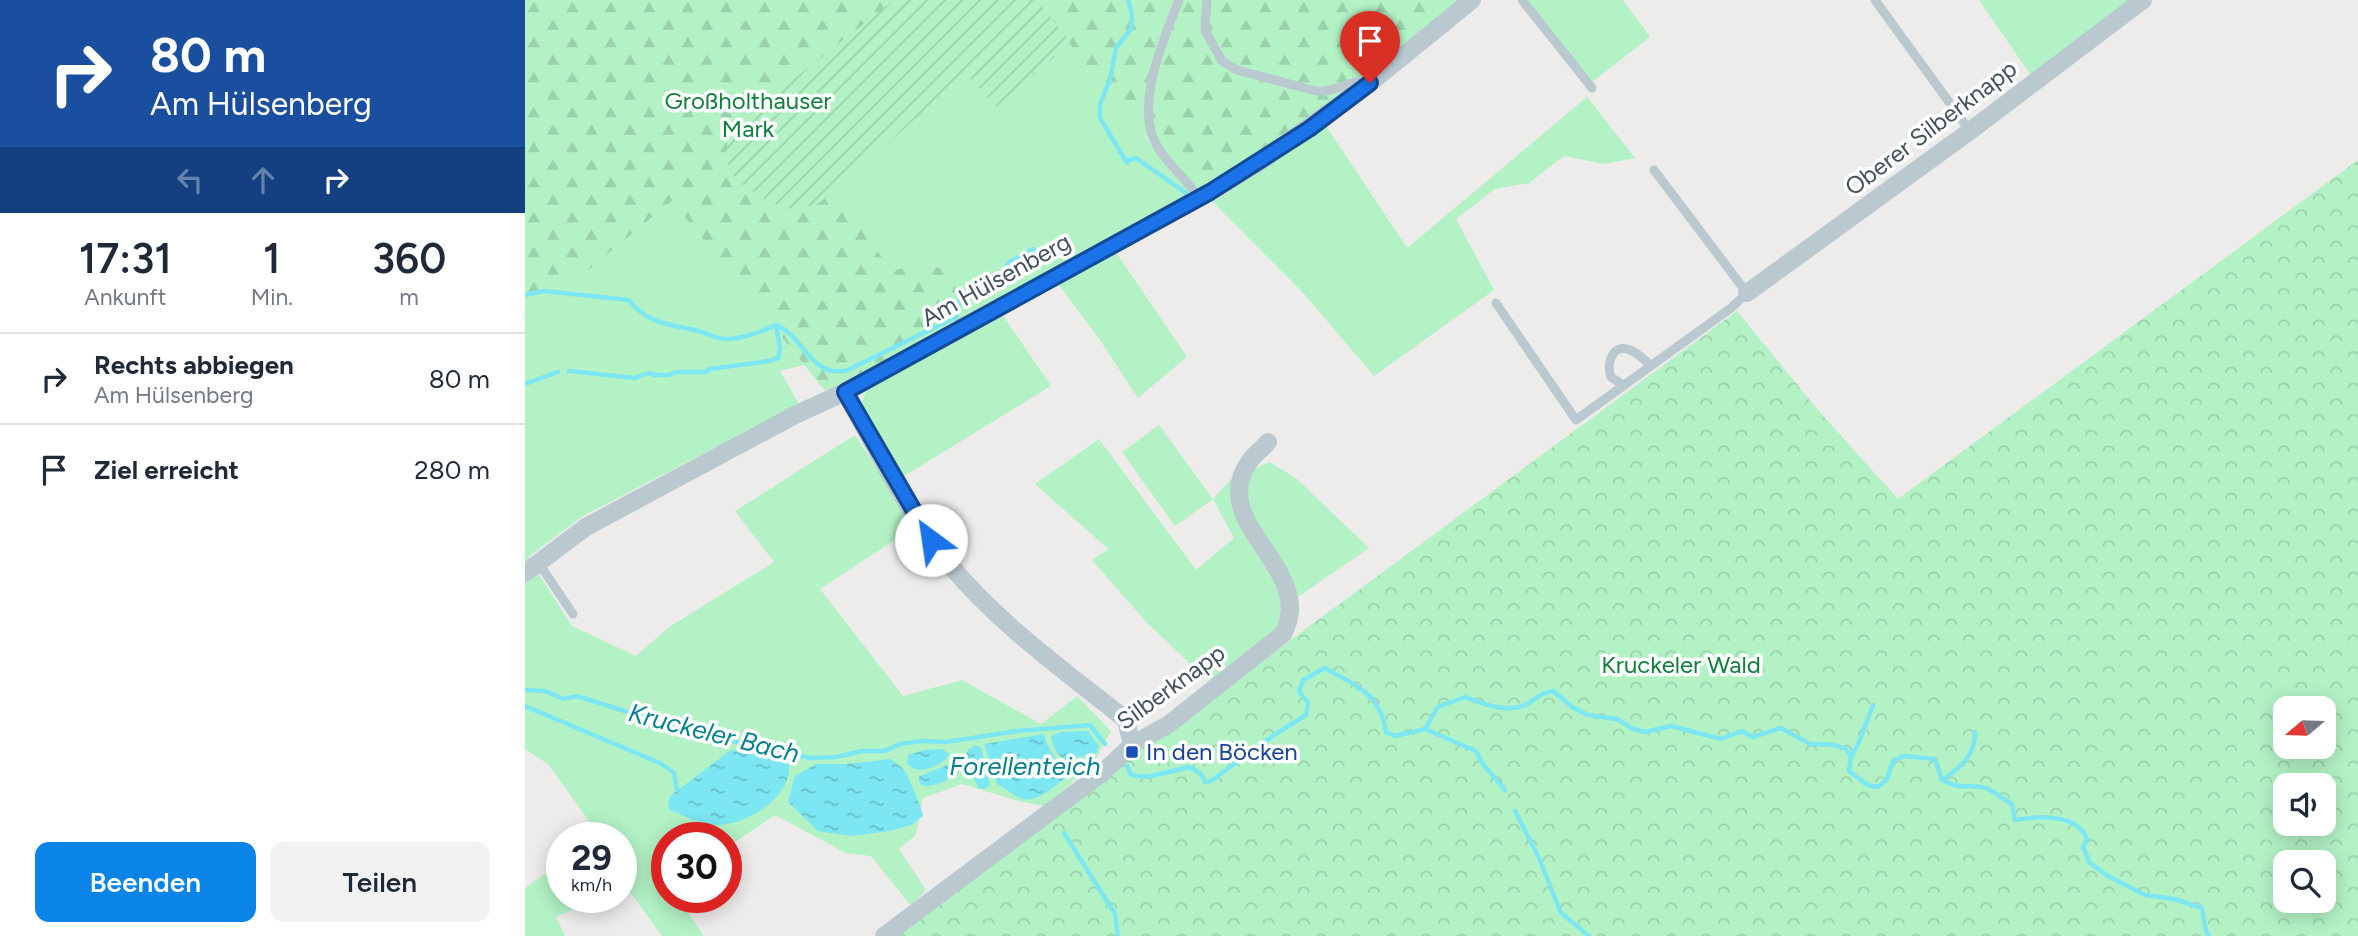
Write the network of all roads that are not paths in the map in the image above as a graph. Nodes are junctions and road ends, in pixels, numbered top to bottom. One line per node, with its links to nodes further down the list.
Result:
1 (1179, 0): 11 (lane)
2 (1207, 0): 7 (lane)
3 (1472, 0): 7 (street, Am Hülsenberg)
4 (1522, 0): 8 (lane)
5 (1875, 0): 9 (lane)
6 (2143, 0): 9 (street, Oberer Silberknapp)
7 (1370, 83): 11 (street, Am Hülsenberg)
8 (1592, 88)
9 (1970, 131): 12 (street, Oberer Silberknapp)
10 (1654, 170): 12 (lane)
11 (1199, 198): 16 (street, Am Hülsenberg)
12 (1747, 293): 14 (lane, Oberer Silberknapp)
13 (1496, 303): 15 (lane, Oberer Silberknapp)
14 (1650, 365): 15 (lane, Oberer Silberknapp); 15 (lane)
15 (1623, 386)
16 (845, 392): 18 (street, Am Hülsenberg); 20 (street)
17 (1268, 442): 20 (street, Silberknapp)
18 (531, 568): 19 (lane)
19 (573, 614)
20 (1132, 745): 21 (street, Silberknapp)
21 (884, 936)

